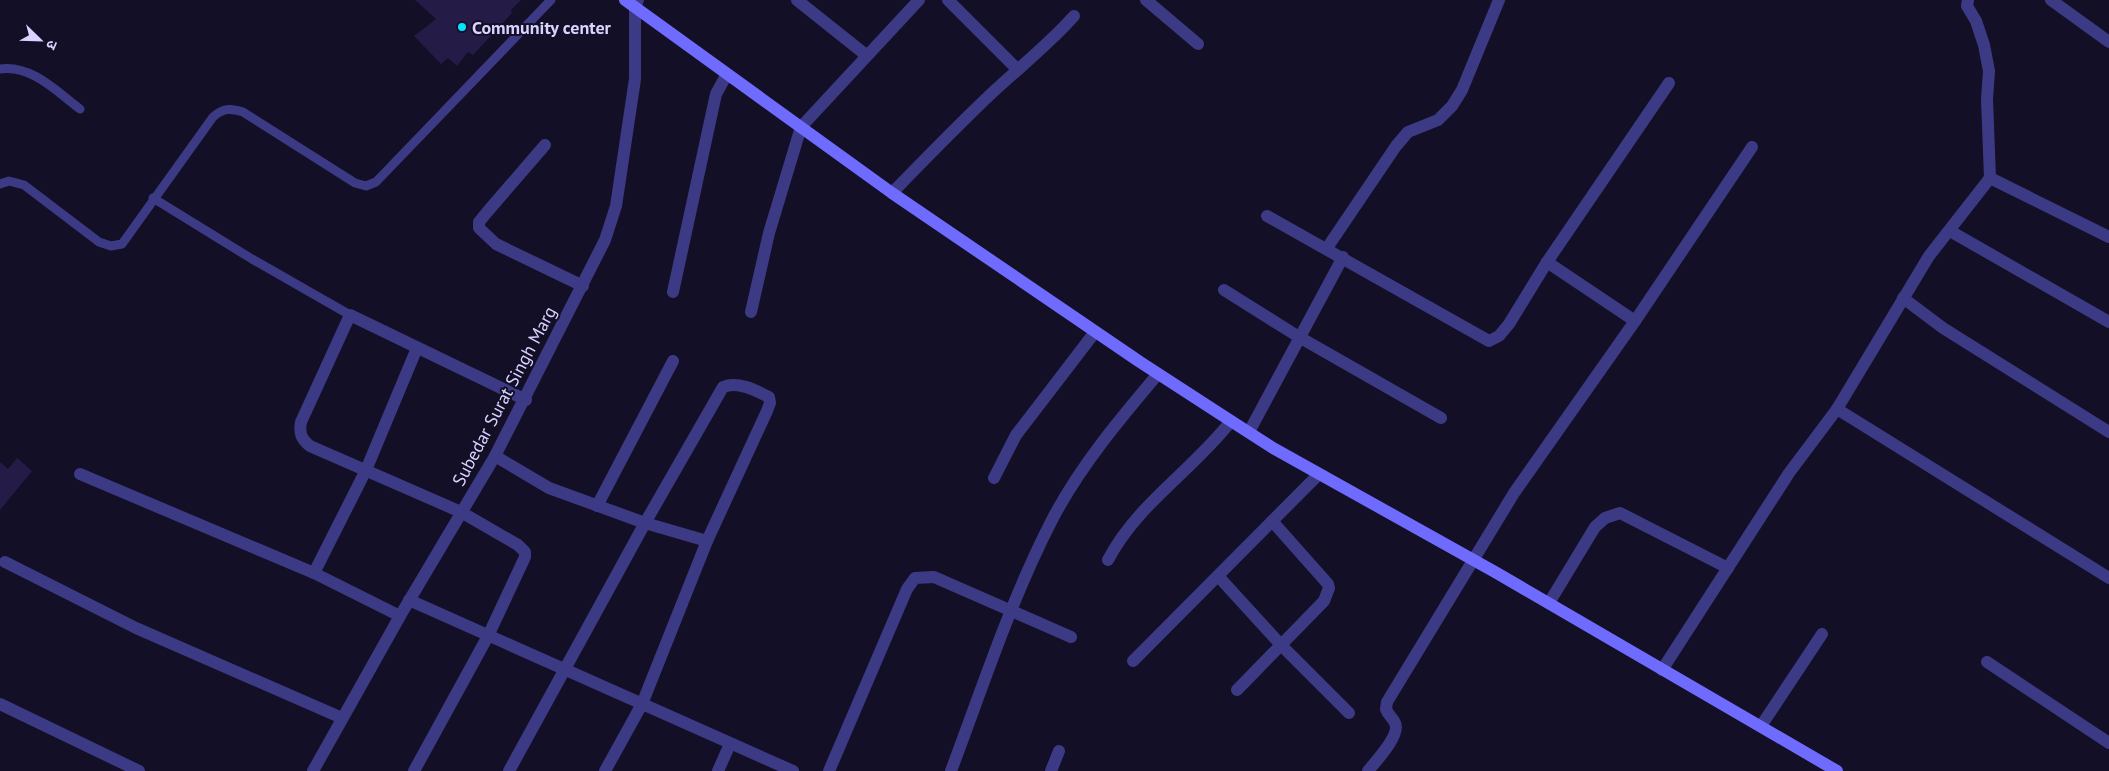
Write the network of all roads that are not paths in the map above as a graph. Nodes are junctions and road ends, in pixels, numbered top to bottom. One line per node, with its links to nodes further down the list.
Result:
1 (551, 0): 25 (lane)
2 (797, 0): 13 (street)
3 (919, 0): 13 (street)
4 (948, 0): 15 (street)
5 (1146, 0): 12 (street)
6 (1499, 0): 29 (street)
7 (1968, 0): 22 (street)
8 (2051, 0): 11 (street)
9 (633, 2): 16 (street); 32 (street, Subedar Surat Singh Marg)
10 (1074, 16): 15 (street)
11 (2109, 42)
12 (1198, 44)
13 (866, 55): 19 (street)
14 (0, 69): 18 (lane)
15 (1017, 69): 24 (street)
16 (727, 74): 19 (street); 34 (street)
17 (1669, 83): 31 (street)
18 (80, 109)
19 (801, 127): 24 (street); 36 (street)
20 (545, 145): 32 (street)
21 (1752, 147): 38 (street)
22 (1990, 178): 27 (street); 28 (street)
23 (0, 184): 25 (lane)
24 (892, 193): 40 (street)
25 (153, 198): 37 (lane)
26 (1267, 216): 29 (street)
27 (1950, 231): 35 (street); 39 (street)
28 (2109, 237)
29 (1327, 248): 30 (street)
30 (1343, 257): 31 (street); 41 (street)
31 (1547, 262): 38 (street)
32 (582, 286): 45 (street, Subedar Surat Singh Marg)
33 (1224, 290): 41 (street)
34 (673, 292)
35 (1903, 298): 46 (street); 50 (street)
36 (751, 312)
37 (350, 315): 42 (street); 52 (street)
38 (1635, 320): 62 (street)
39 (2109, 322)
40 (1095, 332): 44 (street); 55 (street)
41 (1299, 337): 47 (street); 49 (street)
42 (417, 348): 45 (street); 52 (street)
43 (673, 361): 56 (street)
44 (1158, 374): 48 (street); 70 (street)
45 (526, 400): 51 (street, Subedar Surat Singh Marg)
46 (1837, 409): 64 (street); 67 (street)
47 (1441, 418)
48 (1231, 421): 49 (street); 61 (street)
49 (1249, 432): 54 (street)
50 (2109, 432)
51 (495, 456): 56 (street); 57 (street, Subedar Surat Singh Marg)
52 (366, 470): 57 (street); 65 (street)
53 (80, 474): 65 (street)
54 (1319, 474): 58 (street); 62 (street)
55 (994, 478)
56 (597, 506): 59 (street)
57 (460, 512): 68 (street, Subedar Surat Singh Marg); 73 (street)
58 (1272, 521): 66 (street); 75 (street)
59 (645, 523): 60 (street); 60 (street); 78 (street)
60 (707, 541): 82 (street)
61 (1108, 560)
62 (1473, 560): 69 (street); 99 (street)
63 (5, 562): 84 (street)
64 (1728, 568): 69 (street); 79 (street)
65 (314, 572): 71 (street)
66 (1218, 576): 75 (street); 76 (street)
67 (2109, 578)
68 (409, 600): 71 (street, Subedar Surat Singh Marg); 73 (street)
69 (1549, 603): 79 (street)
70 (1011, 609): 74 (street); 96 (street); 97 (street)
71 (400, 616): 84 (street, Subedar Surat Singh Marg)
72 (1822, 634): 85 (street)
73 (488, 636): 78 (street); 91 (street)
74 (1071, 637)
75 (1281, 645): 80 (street); 83 (street)
76 (1133, 660)
77 (1987, 662): 86 (street)
78 (565, 670): 82 (street); 92 (street)
79 (1662, 670): 85 (street)
80 (1238, 690)
81 (0, 704): 89 (street)
82 (642, 704): 87 (street); 93 (street)
83 (1349, 712)
84 (342, 718): 90 (street, Subedar Surat Singh Marg)
85 (1761, 726): 100 (street)
86 (2109, 743)
87 (730, 744): 94 (street); 95 (street)
88 (1059, 751): 98 (street)
89 (139, 771)
90 (313, 771)
91 (414, 771)
92 (510, 771)
93 (605, 771)
94 (718, 771)
95 (793, 771)
96 (829, 771)
97 (951, 771)
98 (1051, 771)
99 (1368, 771)
100 (1837, 771)

